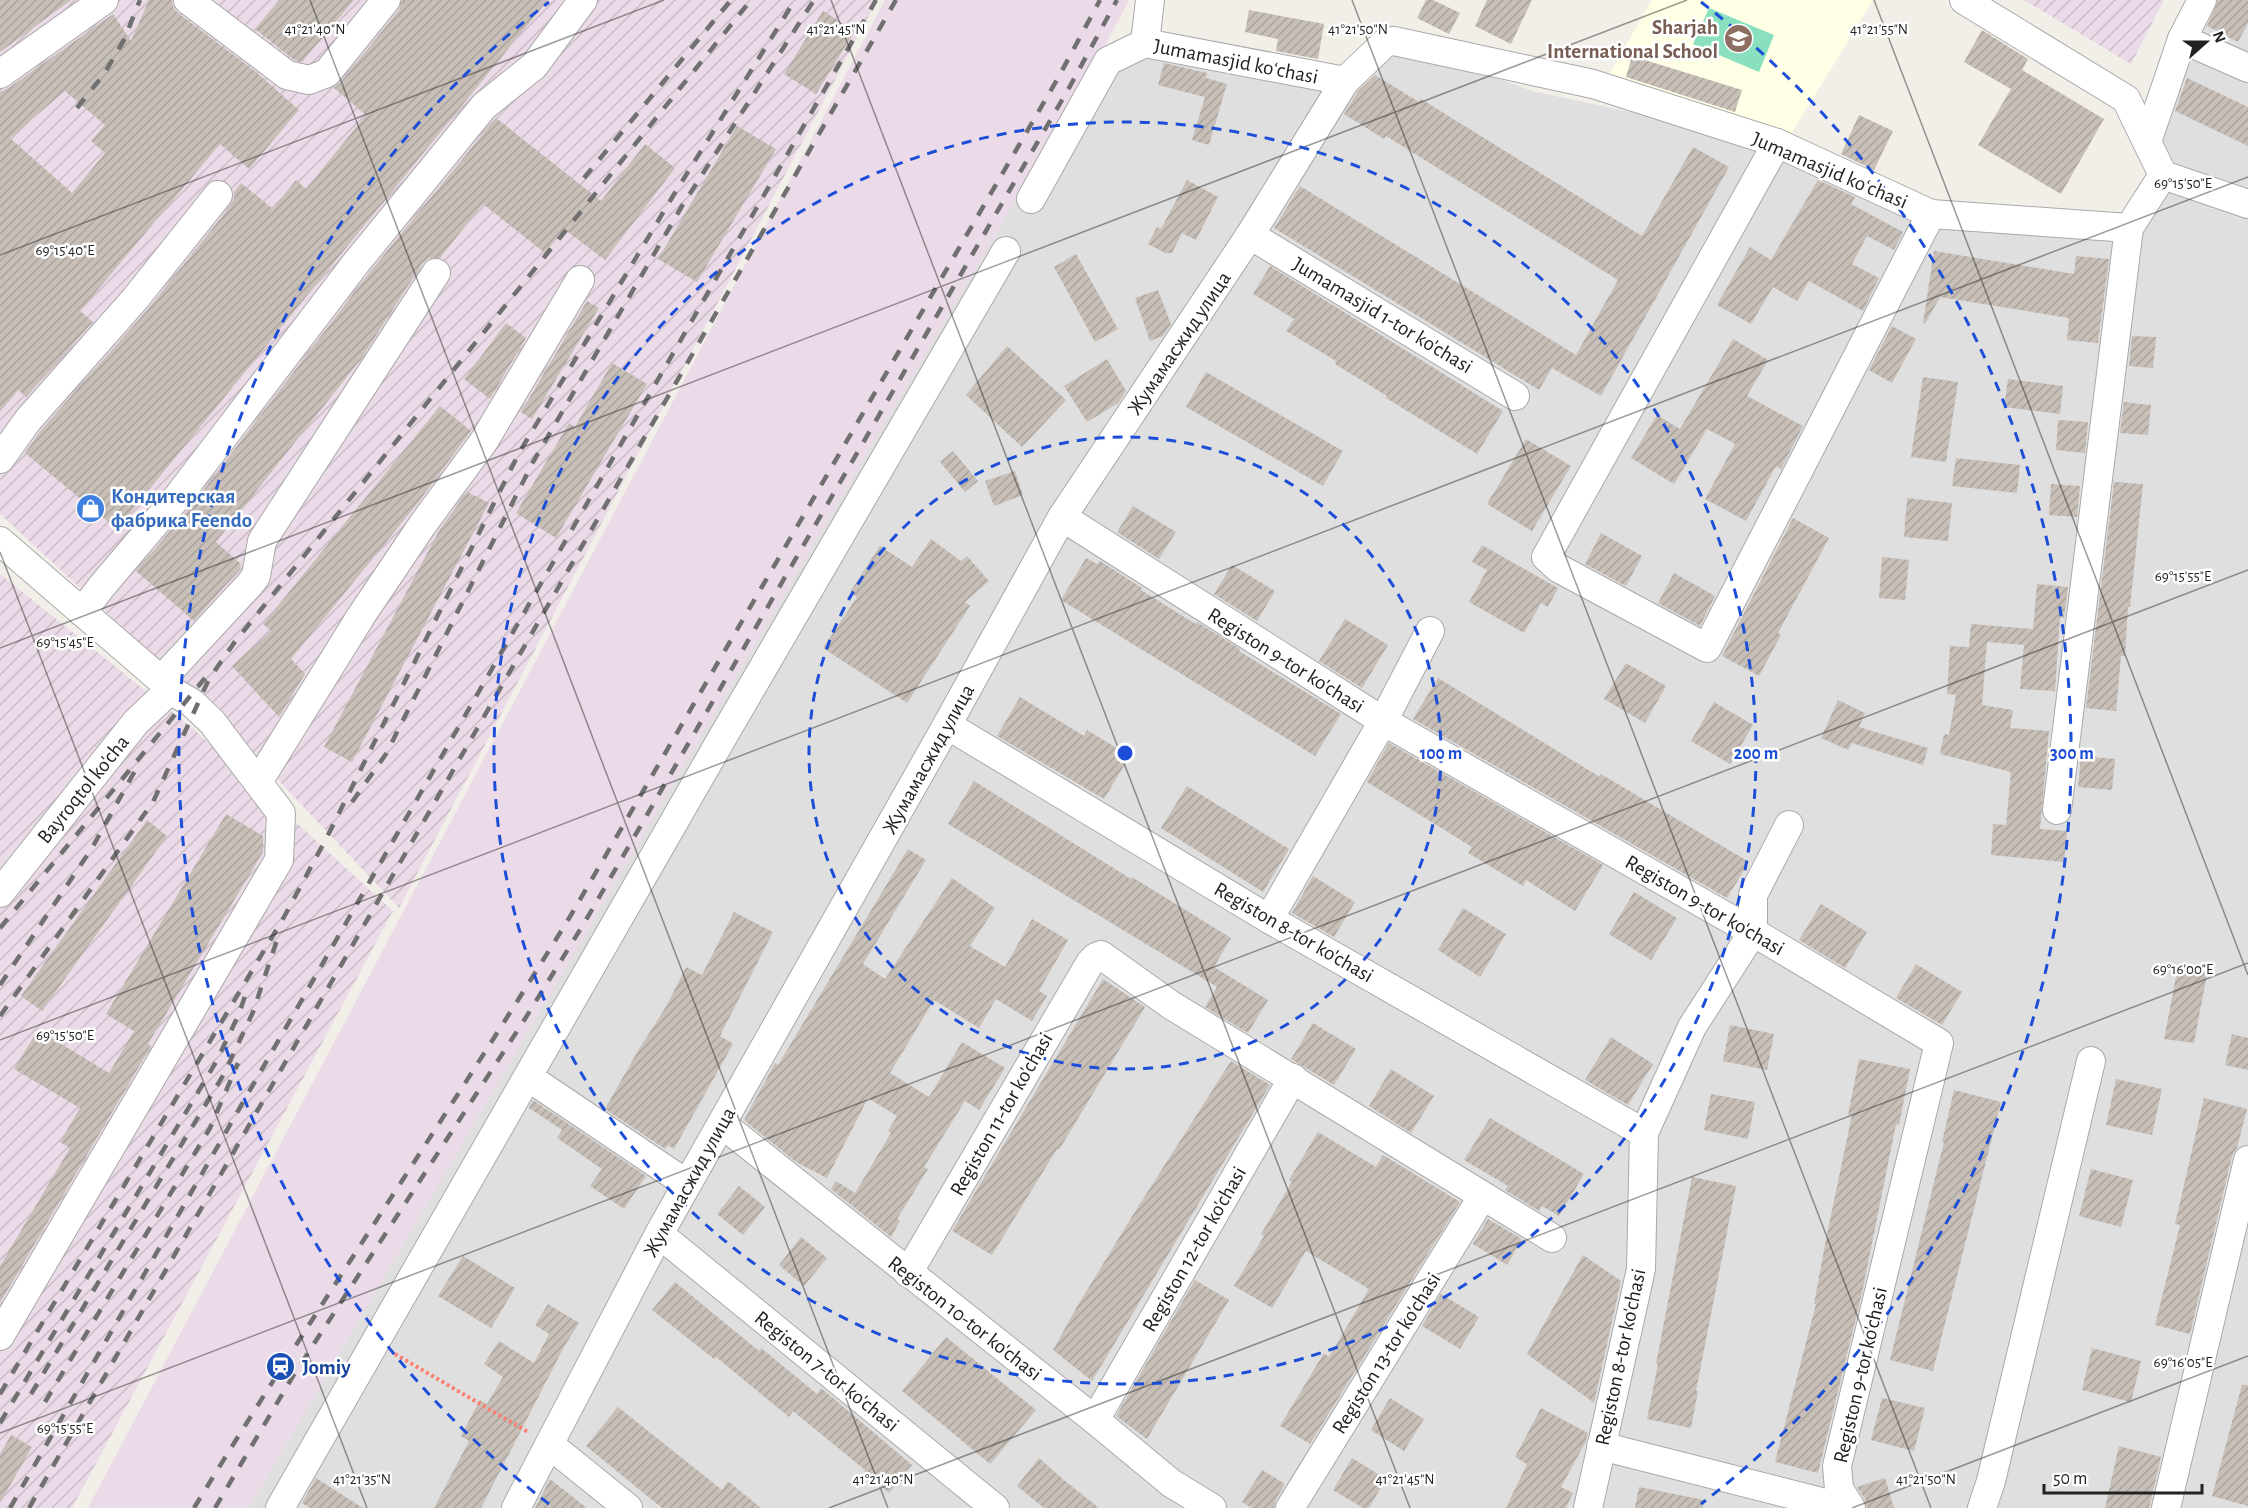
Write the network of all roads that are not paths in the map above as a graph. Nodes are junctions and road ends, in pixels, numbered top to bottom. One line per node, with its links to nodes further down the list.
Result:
1 (104, 0): 12 (street)
2 (188, 0): 3 (street)
3 (386, 0)
4 (583, 0): 30 (street)
5 (1150, 0): 10 (street)
6 (1964, 0): 14 (street)
7 (2202, 0): 8 (street)
8 (2182, 39): 11 (street); 14 (street)
9 (1388, 41): 13 (street, Жумамасжид улица); 15 (street, Jumamasjid koʻchasi)
10 (1146, 43): 13 (street, Jumamasjid koʻchasi); 18 (street, Jumamasjid koʻchasi)
11 (2248, 68)
12 (0, 74)
13 (1345, 81): 22 (street, Жумамасжид улица)
14 (2147, 142): 16 (street)
15 (1777, 143): 20 (street, Jumamasjid koʻchasi); 20 (street)
16 (2163, 175): 19 (street); 21 (street)
17 (218, 195): 27 (street)
18 (1031, 199)
19 (2248, 204)
20 (1931, 214): 21 (street, Jumamasjid koʻchasi)
21 (2129, 228): 36 (street)
22 (1250, 235): 26 (street, Jumamasjid 1-tor ko'chasi); 28 (street, Жумамасжид улица)
23 (1006, 251): 42 (street)
24 (436, 273): 32 (street, Bayroqtol ko'cha)
25 (580, 280): 35 (street)
26 (1515, 396)
27 (0, 459)
28 (1062, 517): 33 (street, Registon 9-tor ko'chasi); 34 (street, Жумамасжид улица)
29 (0, 541): 30 (street)
30 (82, 612): 32 (street)
31 (1430, 631): 33 (street)
32 (166, 685): 35 (street); 38 (street, Bayroqtol ko'cha)
33 (1383, 721): 39 (street); 40 (street, Registon 9-tor ko'chasi)
34 (947, 725): 39 (street, Registon 8-tor ko'chasi); 44 (street, Жумамасжид улица)
35 (258, 782): 52 (street)
36 (2057, 810)
37 (1789, 825): 40 (street)
38 (0, 893)
39 (1269, 919): 45 (street, Registon 8-tor ko'chasi)
40 (1753, 932): 45 (street, Registon 8-tor ko'chasi); 64 (street, Registon 9-tor ko'chasi)
41 (2091, 1062): 65 (street)
42 (528, 1077): 47 (street); 56 (street)
43 (1293, 1078): 48 (street); 51 (street, Registon 11-tor ko'chasi); 53 (street, Registon 12-tor ko'chasi)
44 (722, 1124): 47 (street, Жумамасжид улица); 51 (street, Registon 10-tor ko'chasi)
45 (1644, 1133): 55 (street, Registon 8-tor ko'chasi)
46 (2248, 1160): 66 (street)
47 (687, 1184): 49 (street, Жумамасжид улица)
48 (1482, 1197): 50 (street); 61 (street, Registon 13-tor ko'chasi)
49 (659, 1234): 54 (street, Жумамасжид улица); 59 (street, Registon 7-tor ko'chasi)
50 (1552, 1238)
51 (908, 1273): 53 (street, Registon 10-tor ko'chasi)
52 (0, 1336)
53 (1095, 1420): 60 (street, Registon 10-tor ko'chasi)
54 (550, 1445): 57 (street, Жумамасжид улица); 58 (street)
55 (1601, 1446): 62 (street, Registon 8-tor ko'chasi); 63 (street)
56 (280, 1508)
57 (516, 1508)
58 (628, 1508)
59 (995, 1508)
60 (1212, 1508)
61 (1290, 1508)
62 (1588, 1508)
63 (1845, 1508)
64 (1851, 1508)
65 (1982, 1508)
66 (2166, 1508)

